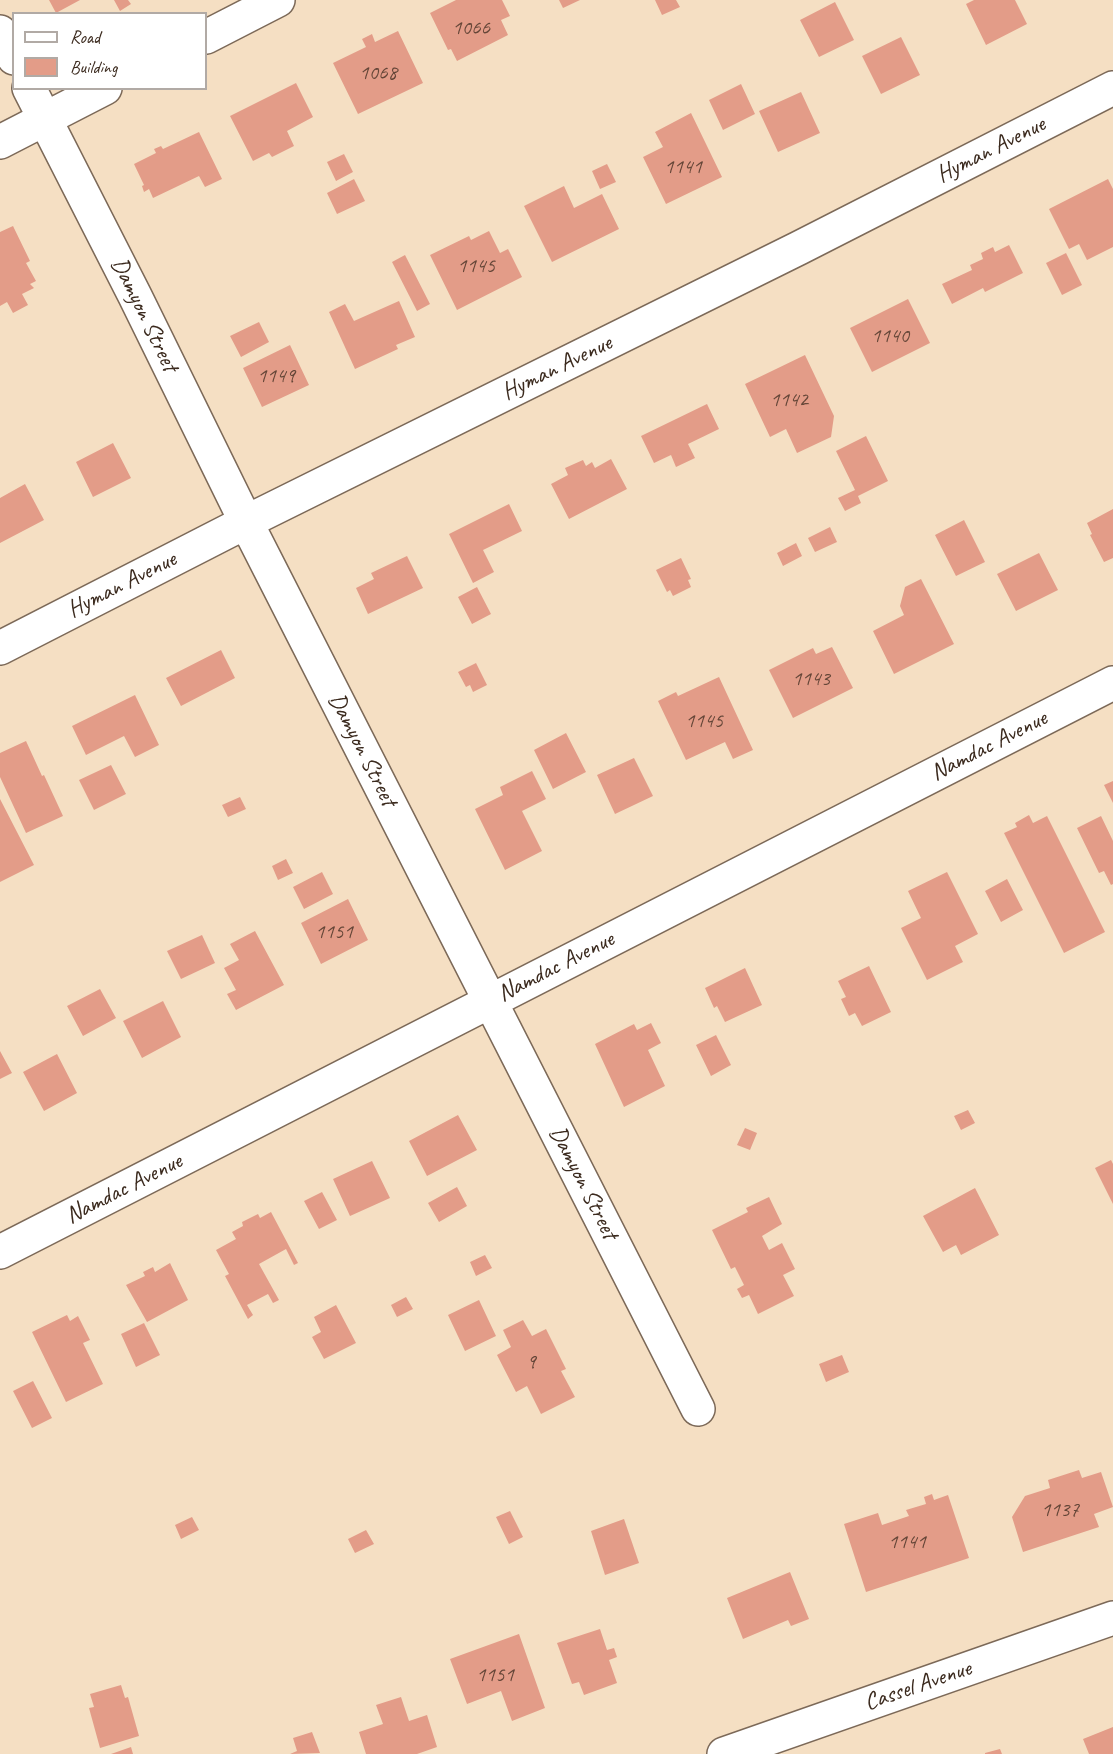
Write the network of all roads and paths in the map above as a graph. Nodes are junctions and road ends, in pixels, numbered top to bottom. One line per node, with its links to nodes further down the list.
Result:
1 (278, 0): 3 (street)
2 (0, 32): 4 (street)
3 (207, 36)
4 (12, 54)
5 (1113, 88): 10 (street, Hyman Avenue)
6 (30, 90): 8 (street, Damyon Street)
7 (101, 90): 8 (street)
8 (45, 119): 9 (street); 10 (street, Damyon Street)
9 (0, 142)
10 (246, 522): 11 (street, Hyman Avenue); 13 (street, Damyon Street)
11 (0, 648)
12 (1113, 683): 13 (street, Namdac Avenue)
13 (490, 1000): 14 (street, Namdac Avenue); 15 (street, Damyon Street)
14 (0, 1252)
15 (698, 1409)
16 (1113, 1618): 17 (street, Cassel Avenue)
17 (724, 1754)

